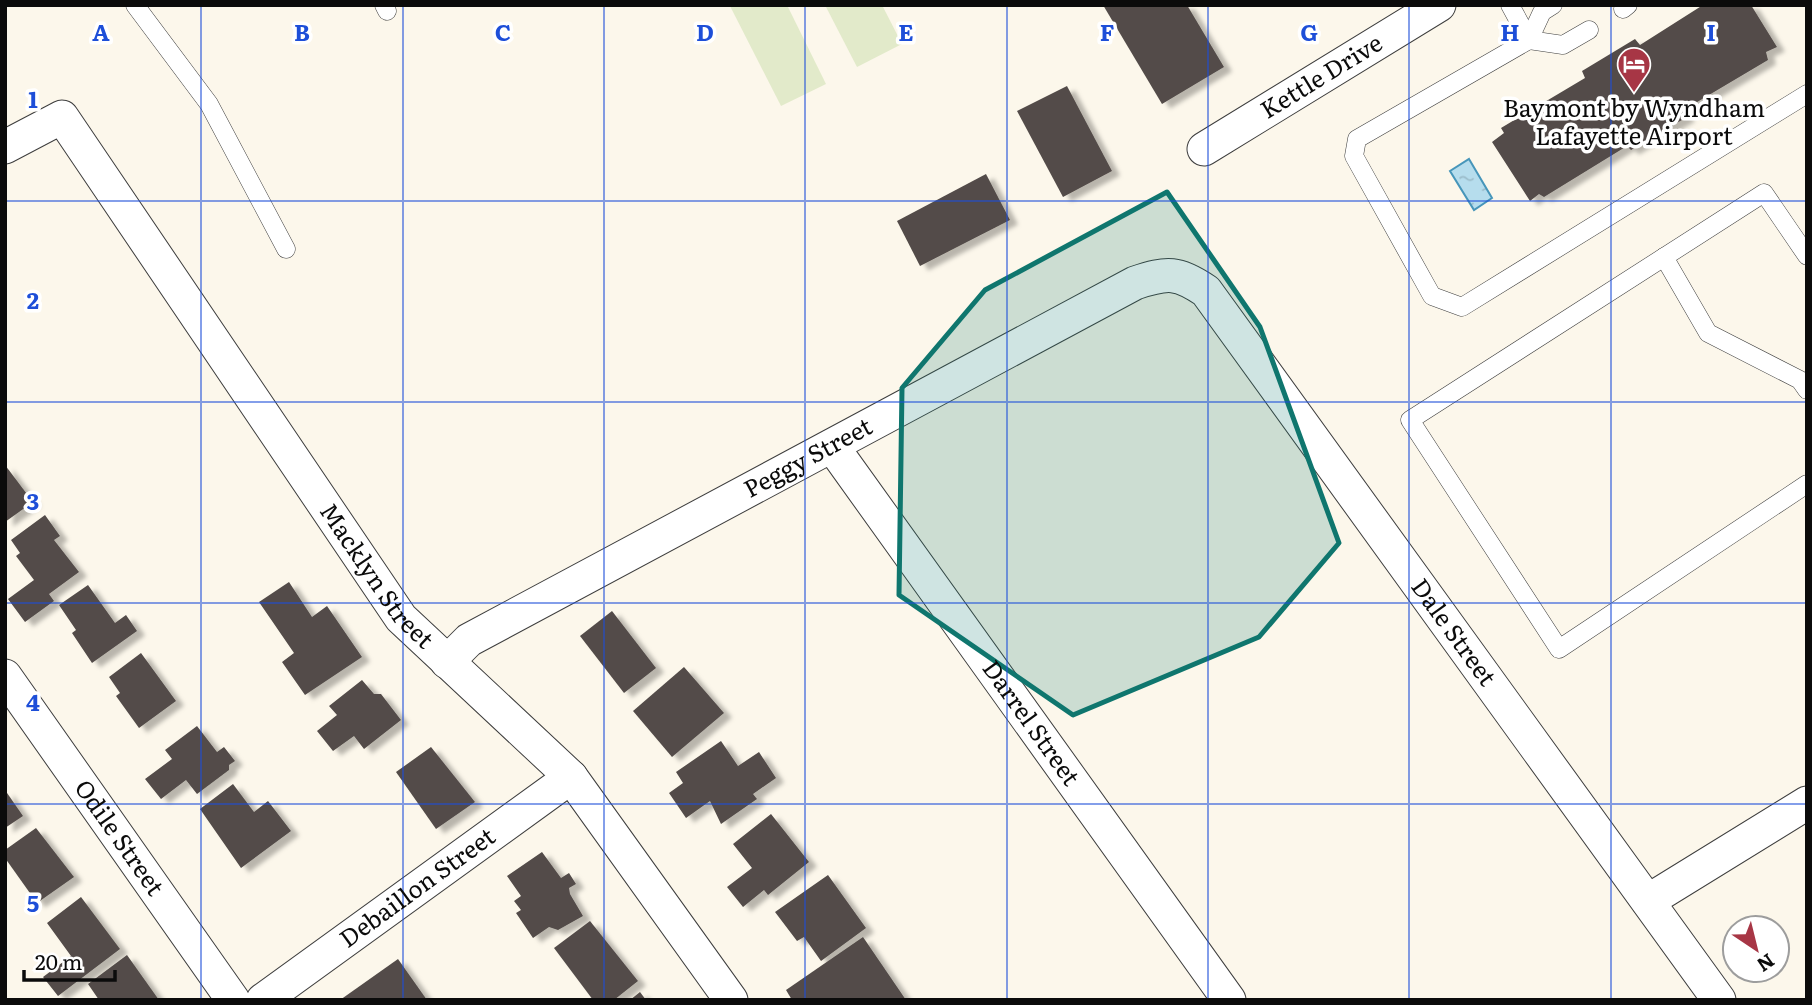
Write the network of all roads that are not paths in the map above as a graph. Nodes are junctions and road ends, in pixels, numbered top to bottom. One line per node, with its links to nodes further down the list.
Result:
1 (135, 5): 10 (lane)
2 (1439, 5): 9 (street, Kettle Drive)
3 (1510, 5): 6 (lane)
4 (1553, 5): 6 (lane)
5 (1589, 30): 6 (lane)
6 (1529, 40): 7 (lane)
7 (1807, 94)
8 (5, 148): 17 (street, Macklyn Street)
9 (1204, 149)
10 (286, 248)
11 (1807, 256): 12 (lane)
12 (1664, 257): 14 (lane); 16 (lane)
13 (1180, 275): 15 (street, Peggy Street); 21 (street, Dale Street)
14 (1807, 390)
15 (832, 446): 17 (street, Peggy Street); 25 (street, Darrel Street)
16 (1807, 484)
17 (447, 662): 19 (street, Macklyn Street)
18 (5, 676): 22 (street, Odile Street)
19 (571, 777): 23 (street, Debaillon Street); 24 (street, Macklyn Street)
20 (1807, 803): 21 (street)
21 (1647, 901): 26 (street, Dale Street)
22 (233, 1000)
23 (263, 1000)
24 (731, 1000)
25 (1229, 1000)
26 (1719, 1000)

